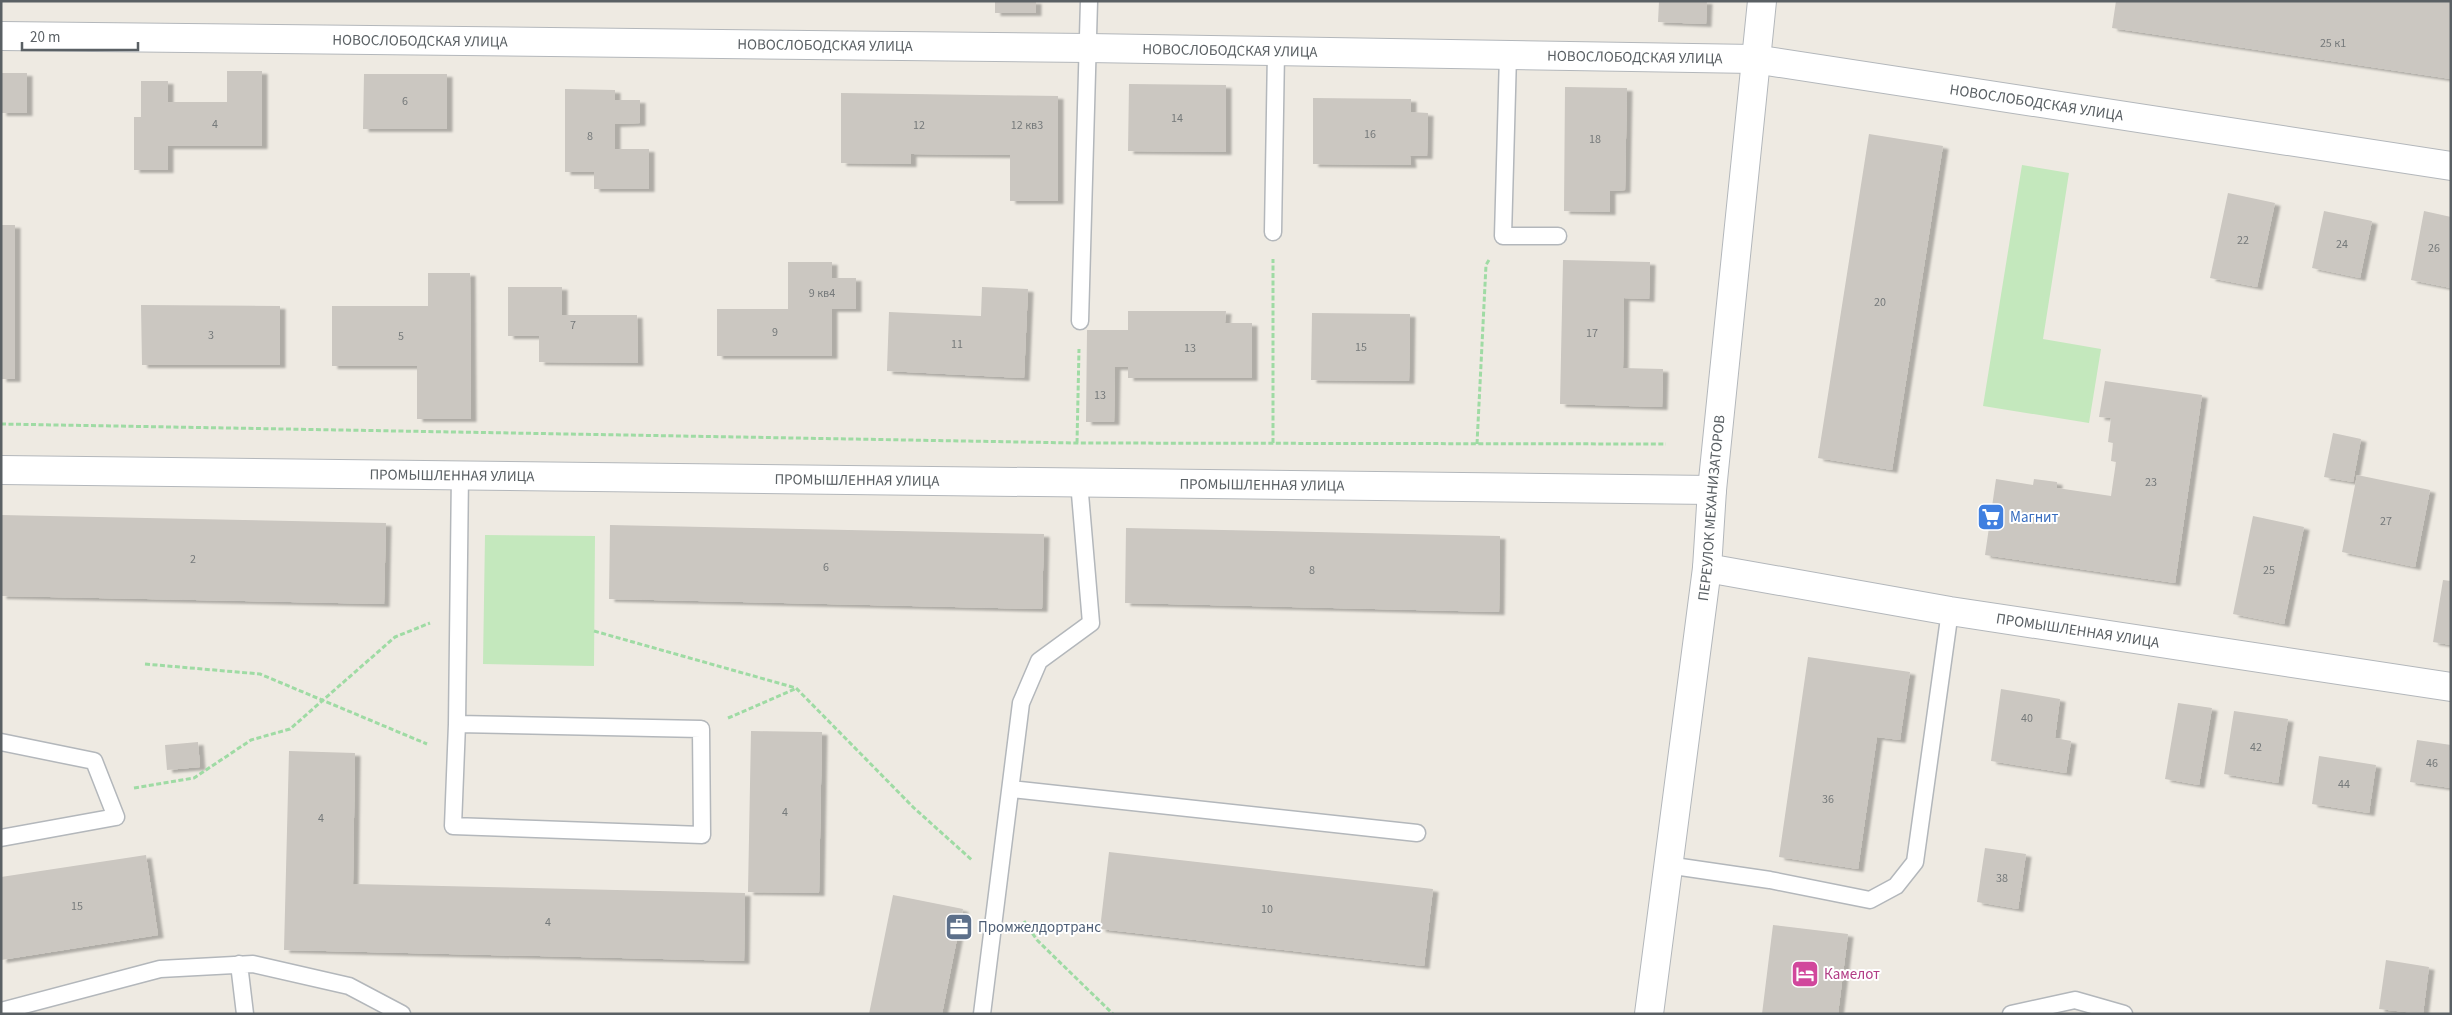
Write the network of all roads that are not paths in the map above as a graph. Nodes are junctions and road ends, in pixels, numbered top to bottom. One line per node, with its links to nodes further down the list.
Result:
1 (1089, 1): 4 (lane)
2 (1762, 1): 7 (street, ПЕРЕУЛОК МЕХАНИЗАТОРОВ)
3 (1, 36): 4 (street, НОВОСЛОБОДСКАЯ УЛИЦА)
4 (1088, 48): 5 (street, НОВОСЛОБОДСКАЯ УЛИЦА); 11 (lane)
5 (1276, 51): 6 (street, НОВОСЛОБОДСКАЯ УЛИЦА); 9 (lane)
6 (1508, 55): 7 (street, НОВОСЛОБОДСКАЯ УЛИЦА); 10 (lane)
7 (1754, 59): 8 (street, НОВОСЛОБОДСКАЯ УЛИЦА); 15 (street, ПЕРЕУЛОК МЕХАНИЗАТОРОВ)
8 (2451, 166)
9 (1273, 232)
10 (1558, 236)
11 (1080, 321)
12 (1, 470): 13 (street, ПРОМЫШЛЕННАЯ УЛИЦА)
13 (460, 473): 14 (street, ПРОМЫШЛЕННАЯ УЛИЦА); 19 (lane)
14 (1079, 482): 15 (street, ПРОМЫШЛЕННАЯ УЛИЦА); 21 (lane)
15 (1712, 490): 16 (street, ПЕРЕУЛОК МЕХАНИЗАТОРОВ)
16 (1707, 568): 17 (street, ПРОМЫШЛЕННАЯ УЛИЦА); 24 (street, ПЕРЕУЛОК МЕХАНИЗАТОРОВ)
17 (1950, 611): 18 (street, ПРОМЫШЛЕННАЯ УЛИЦА); 24 (lane)
18 (2451, 687)
19 (457, 724): 19 (lane)
20 (1, 742): 23 (lane)
21 (1011, 789): 22 (lane); 29 (lane)
22 (1417, 833)
23 (1, 838)
24 (1667, 865): 30 (street, ПЕРЕУЛОК МЕХАНИЗАТОРОВ)
25 (239, 964): 26 (lane); 27 (lane); 28 (lane)
26 (1, 1011)
27 (246, 1014)
28 (402, 1014)
29 (982, 1014)
30 (1649, 1014)
31 (2011, 1014): 32 (lane)
32 (2124, 1014)

